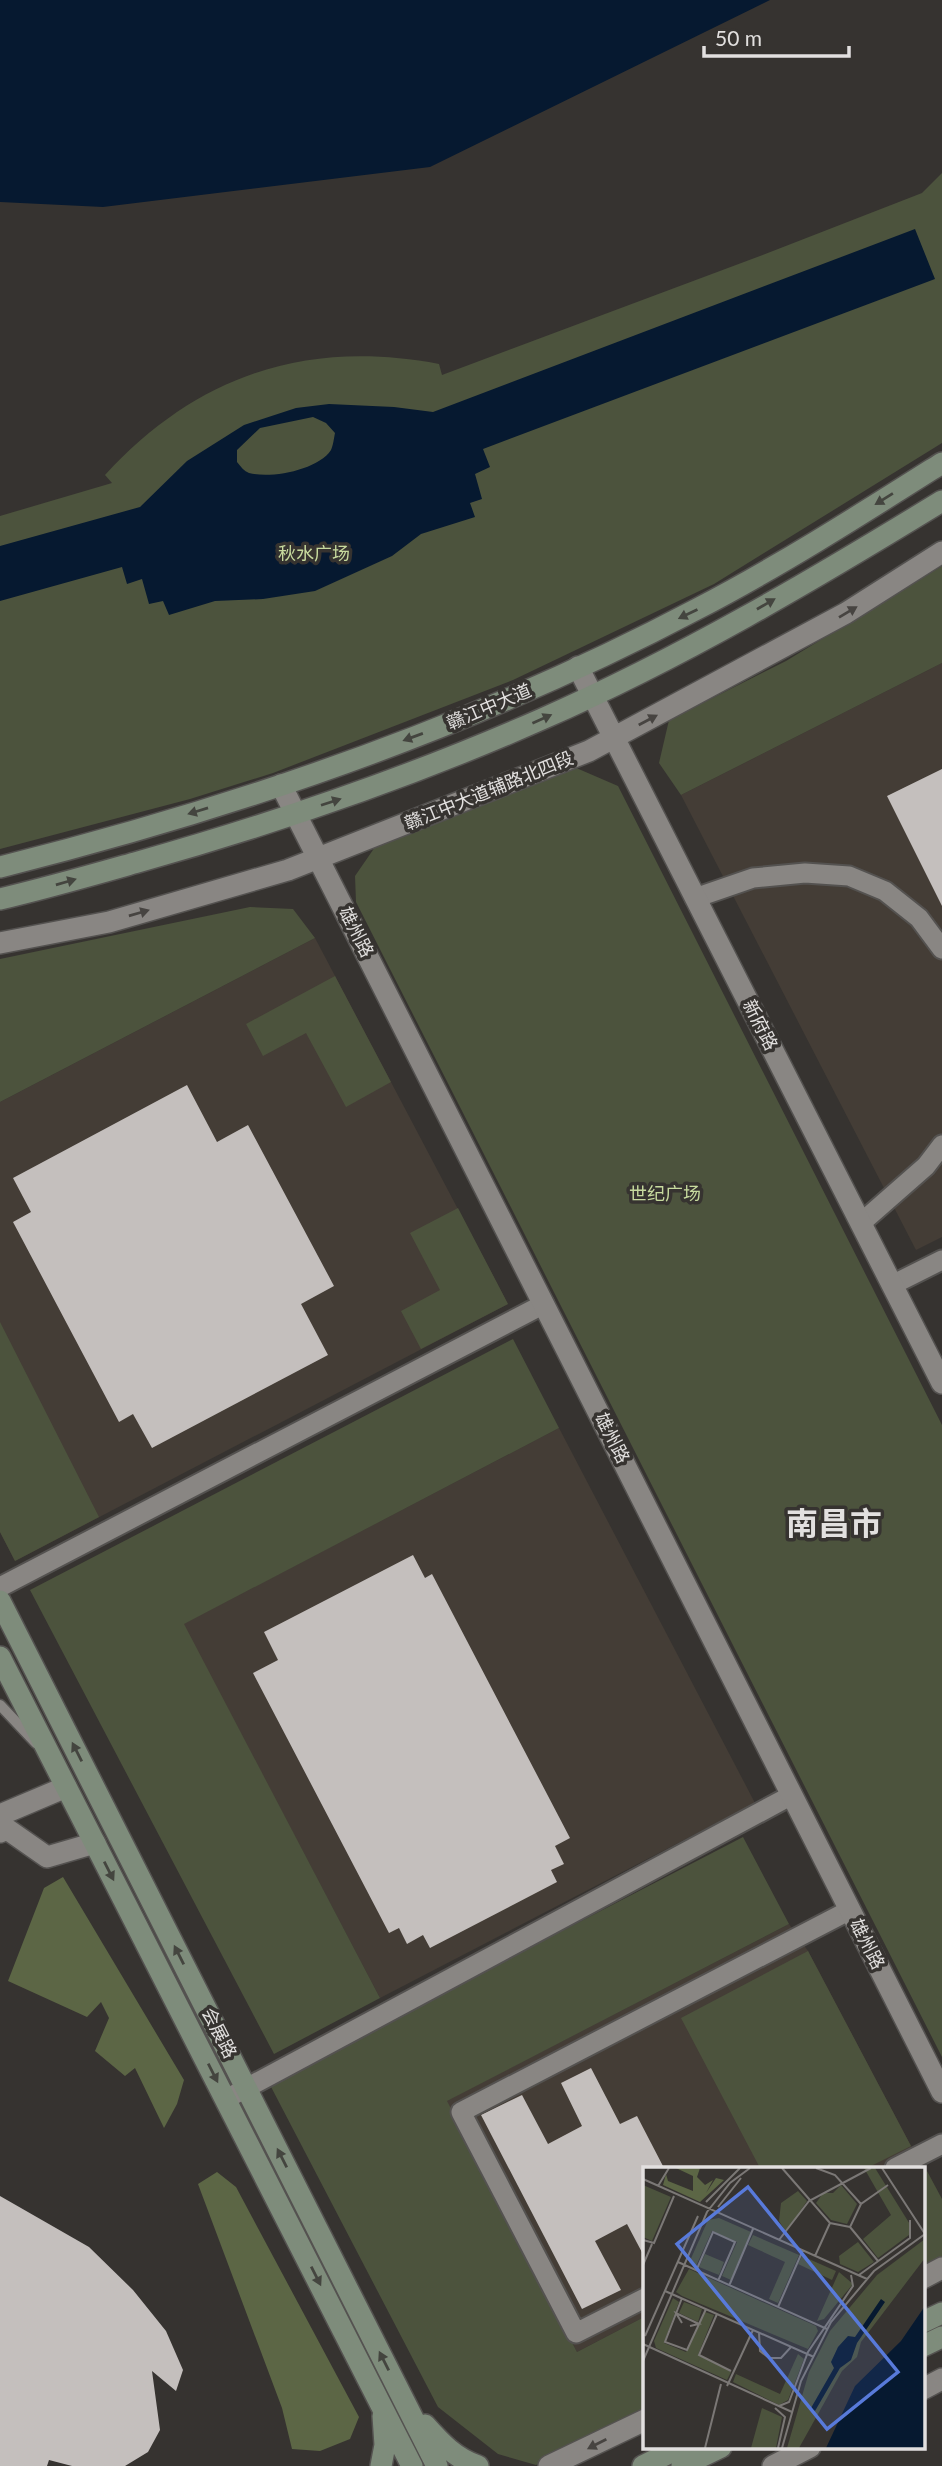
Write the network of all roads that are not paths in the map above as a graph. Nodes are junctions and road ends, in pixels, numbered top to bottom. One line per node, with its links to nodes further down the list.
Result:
1 (942, 463): 4 (main road, 赣江中大道, one-way to 4)
2 (942, 501): 5 (main road, 赣江中大道, one-way to 2)
3 (942, 552): 6 (street, 赣江中大道辅路北四段, one-way to 3)
4 (578, 667): 5 (street, 新府路); 7 (main road, 赣江中大道, one-way to 7)
5 (592, 695): 6 (street, 新府路); 8 (main road, 赣江中大道, one-way to 5)
6 (614, 738): 9 (street, 赣江中大道辅路北四段); 11 (street, 新府路)
7 (281, 785): 8 (street, 雄州路); 10 (main road, 赣江中大道, one-way to 10)
8 (295, 813): 9 (street, 雄州路); 12 (main road, 赣江中大道, one-way to 8)
9 (318, 858): 13 (street, 赣江中大道辅路北四段, one-way to 9); 19 (street, 雄州路)
10 (0, 867)
11 (695, 898): 14 (street); 16 (street, 新府路)
12 (0, 899)
13 (0, 943)
14 (942, 949)
15 (942, 1145): 16 (street)
16 (861, 1223): 18 (street, 新府路)
17 (942, 1260): 18 (street)
18 (892, 1285): 20 (street, 新府路)
19 (544, 1304): 21 (street); 27 (street, 雄州路)
20 (942, 1383)
21 (0, 1587)
22 (0, 1601): 32 (main road, 会展路, one-way to 22)
23 (0, 1657): 25 (main road, 会展路)
24 (0, 1705): 25 (lane)
25 (54, 1762): 26 (main road, 会展路)
26 (66, 1787): 28 (street); 30 (main road, 会展路)
27 (792, 1795): 31 (street, 雄州路); 32 (street)
28 (0, 1815)
29 (0, 1832): 30 (street)
30 (95, 1843): 34 (main road, 会展路, one-way to 34)
31 (850, 1910): 33 (street, 雄州路); 39 (street)
32 (246, 2088): 34 (street); 46 (main road, 会展路, one-way to 32)
33 (942, 2092)
34 (226, 2099): 47 (main road, 会展路, one-way to 47)
35 (942, 2144): 36 (street)
36 (897, 2167)
37 (942, 2268): 38 (street)
38 (925, 2277)
39 (643, 2299)
40 (942, 2312): 41 (main road)
41 (925, 2321)
42 (942, 2337): 43 (main road)
43 (925, 2345)
44 (942, 2379): 45 (street)
45 (925, 2388)
46 (405, 2403): 54 (main road, 会展路); 55 (main road)
47 (382, 2406): 52 (main road); 53 (main road, 会展路)
48 (643, 2421): 56 (street, one-way to 56)
49 (679, 2448): 57 (main road)
50 (719, 2448): 58 (main road)
51 (808, 2448): 59 (street)
52 (381, 2466)
53 (412, 2466)
54 (437, 2466)
55 (478, 2466)
56 (549, 2466)
57 (643, 2466)
58 (682, 2466)
59 (773, 2466)

